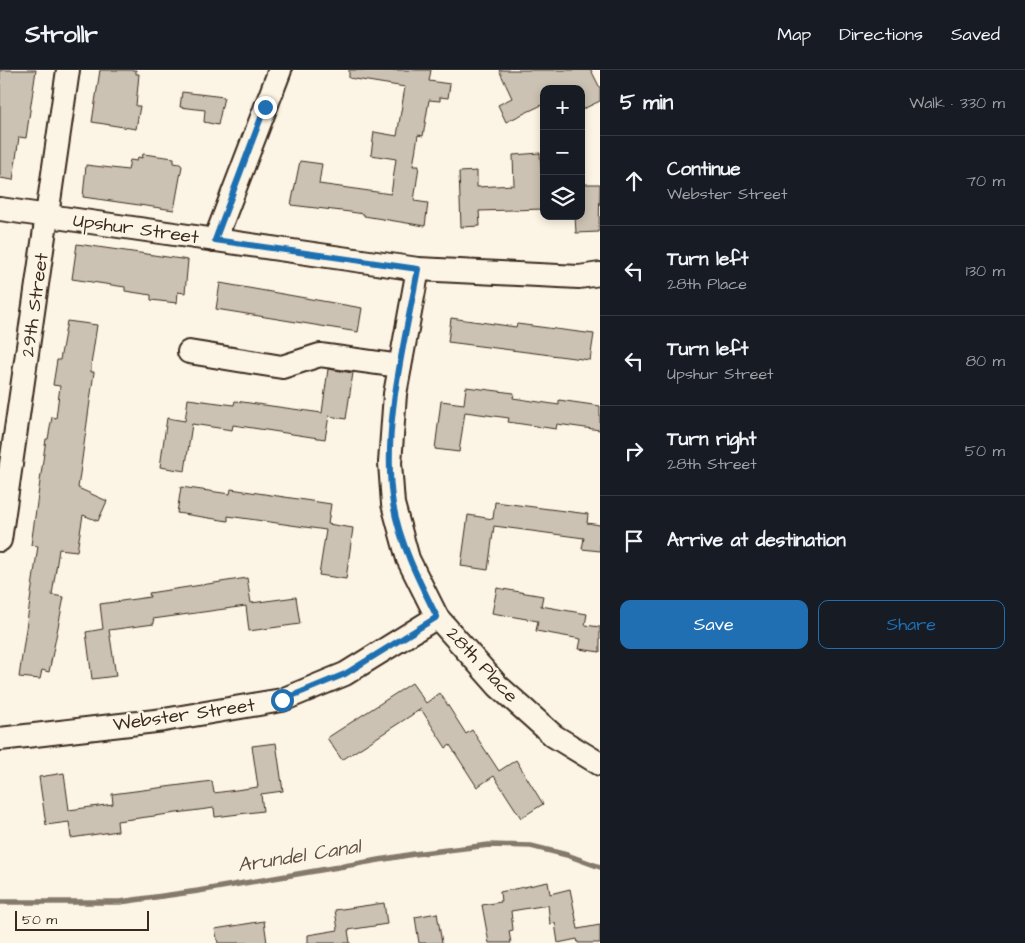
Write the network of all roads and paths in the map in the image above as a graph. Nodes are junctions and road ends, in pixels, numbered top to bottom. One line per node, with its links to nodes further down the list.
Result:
1 (68, 70): 4 (street, 29th Street)
2 (280, 70): 5 (street)
3 (0, 209): 4 (street, Upshur Street)
4 (48, 216): 5 (street, Upshur Street); 10 (street, 29th Street)
5 (215, 240): 6 (street, Upshur Street)
6 (418, 269): 7 (street, Upshur Street); 9 (street, 28th Place)
7 (600, 274)
8 (189, 352): 9 (street)
9 (400, 366): 11 (street, 28th Place)
10 (0, 540)
11 (437, 617): 12 (street, Webster Street); 13 (street, 28th Place)
12 (0, 739)
13 (600, 764)

